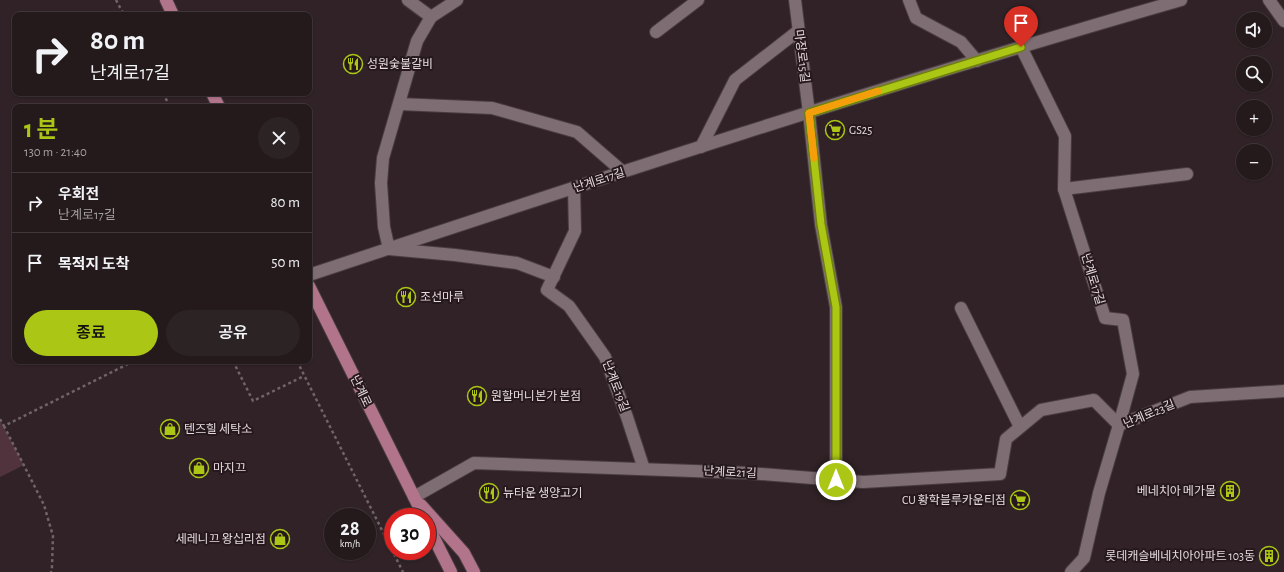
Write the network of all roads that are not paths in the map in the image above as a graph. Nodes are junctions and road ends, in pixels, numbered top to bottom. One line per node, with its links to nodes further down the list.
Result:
1 (166, 0): 9 (main road)
2 (408, 0): 10 (street)
3 (457, 0): 10 (street)
4 (698, 0): 13 (street)
5 (795, 0): 12 (street, 마장로15길)
6 (909, 0): 15 (street)
7 (1181, 0): 14 (street, 난계로17길)
8 (1269, 0): 11 (street)
9 (172, 12)
10 (431, 17): 16 (street)
11 (1284, 21)
12 (798, 31): 17 (street, 마장로15길); 18 (street)
13 (656, 32)
14 (1021, 47): 15 (street, 난계로17길); 22 (street, 난계로17길)
15 (977, 61): 17 (street, 난계로17길)
16 (400, 104): 19 (street); 23 (street)
17 (809, 113): 18 (street, 난계로17길); 32 (street)
18 (701, 147): 19 (street, 난계로17길)
19 (623, 172): 21 (street, 난계로17길)
20 (1187, 174): 22 (street)
21 (574, 188): 23 (street, 난계로17길); 25 (street, 난계로19길)
22 (1064, 189): 29 (street, 난계로17길)
23 (389, 249): 24 (street, 난계로17길); 25 (street)
24 (312, 274)
25 (554, 277): 31 (street, 난계로19길)
26 (312, 292): 33 (main road, 난계로)
27 (961, 308): 30 (street)
28 (1284, 391): 29 (street, 난계로23길)
29 (1119, 425): 30 (street, 난계로21길); 38 (street, 난계로23길)
30 (1020, 427): 32 (street, 난계로21길)
31 (644, 468): 32 (street, 난계로21길); 33 (street, 난계로21길)
32 (836, 480)
33 (414, 496): 34 (main road, 난계로); 37 (main road, 난계로)
34 (420, 508)
35 (436, 542): 36 (main road)
36 (451, 572)
37 (474, 572)
38 (1071, 572)

